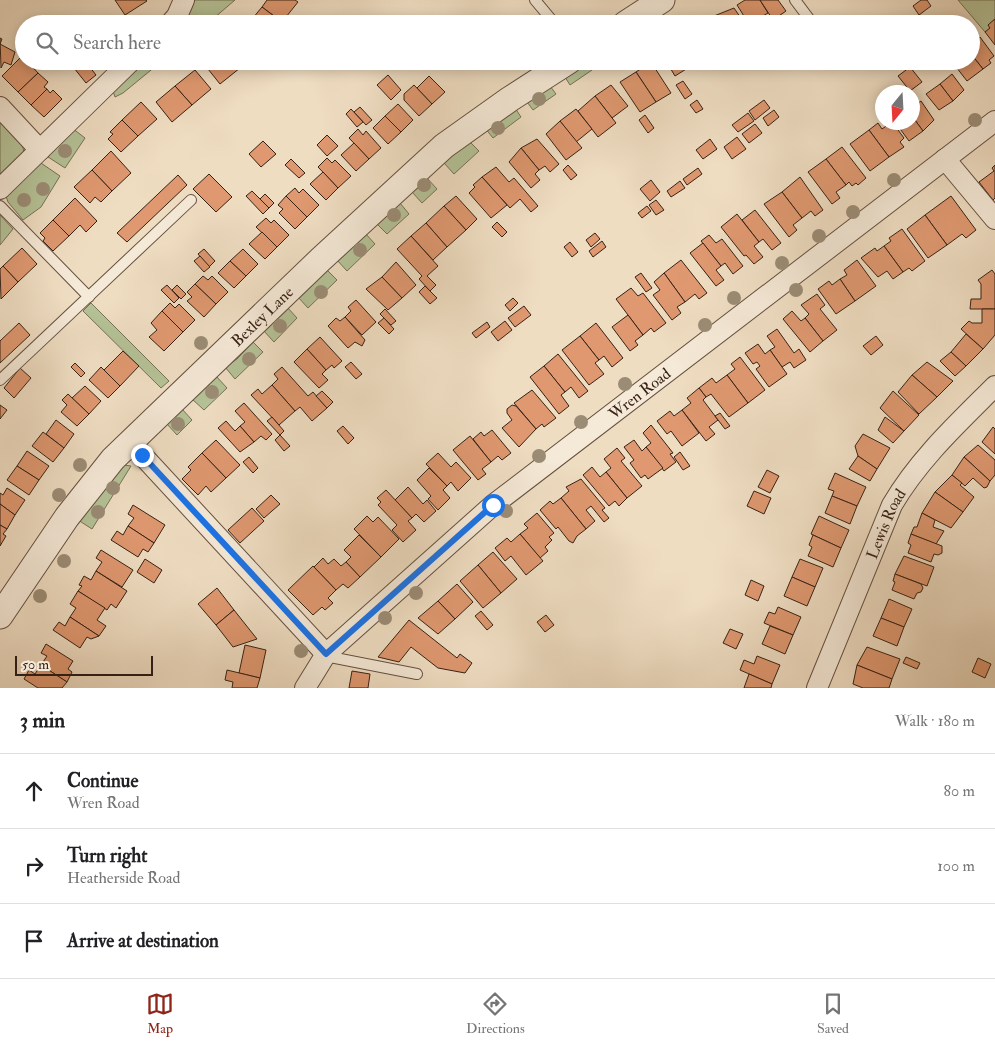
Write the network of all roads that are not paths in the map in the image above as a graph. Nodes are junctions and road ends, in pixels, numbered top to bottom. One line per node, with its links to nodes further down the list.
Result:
1 (184, 0): 5 (street)
2 (535, 0): 6 (lane)
3 (662, 0): 7 (street)
4 (795, 0): 8 (lane)
5 (177, 15)
6 (548, 15)
7 (640, 15)
8 (806, 15)
9 (122, 70): 13 (street)
10 (554, 70): 22 (street, Bexley Lane)
11 (0, 107): 13 (street)
12 (995, 121): 14 (street, Wren Road)
13 (40, 150): 15 (street)
14 (945, 159): 18 (street); 24 (street, Wren Road)
15 (0, 189)
16 (191, 200): 19 (lane)
17 (0, 206): 19 (lane)
18 (995, 219)
19 (89, 296): 20 (lane)
20 (0, 380)
21 (995, 386): 27 (street, Lewis Road)
22 (131, 443): 23 (street, Bexley Lane); 24 (street)
23 (2, 608)
24 (326, 655): 25 (lane); 26 (street, Wren Road)
25 (417, 674)
26 (305, 688)
27 (817, 688)

